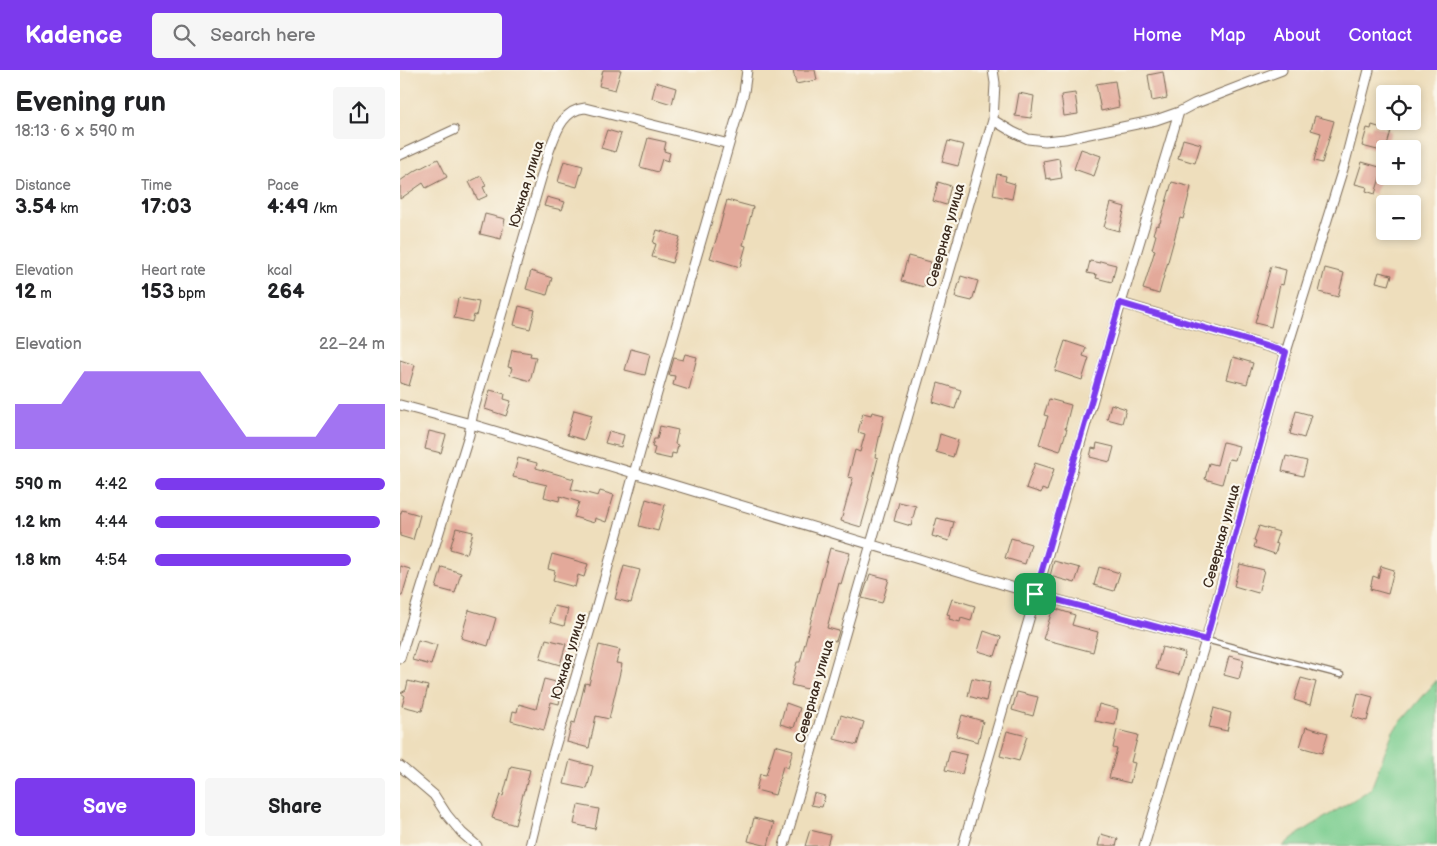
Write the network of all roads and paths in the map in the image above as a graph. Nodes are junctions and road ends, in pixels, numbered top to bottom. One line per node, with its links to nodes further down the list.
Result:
1 (747, 70): 8 (street, Южная улица)
2 (993, 70): 6 (street, Северная улица)
3 (1282, 70): 5 (street)
4 (1369, 70): 11 (street, Северная улица)
5 (1179, 112): 6 (street); 10 (street)
6 (993, 120): 15 (street, Северная улица)
7 (454, 130): 9 (street)
8 (729, 144): 13 (street, Южная улица); 14 (street, Южная улица)
9 (400, 155)
10 (1120, 303): 11 (street); 16 (street)
11 (1286, 352): 17 (street, Северная улица)
12 (400, 405): 13 (street)
13 (471, 424): 14 (street); 18 (street, Южная улица)
14 (634, 474): 15 (street); 22 (street, Южная улица)
15 (870, 544): 16 (street); 23 (street, Северная улица)
16 (1035, 594): 17 (street); 24 (street)
17 (1206, 640): 19 (lane); 25 (street, Северная улица)
18 (400, 658)
19 (1341, 675)
20 (400, 766): 21 (street)
21 (477, 846)
22 (530, 846)
23 (784, 846)
24 (963, 846)
25 (1144, 846)

